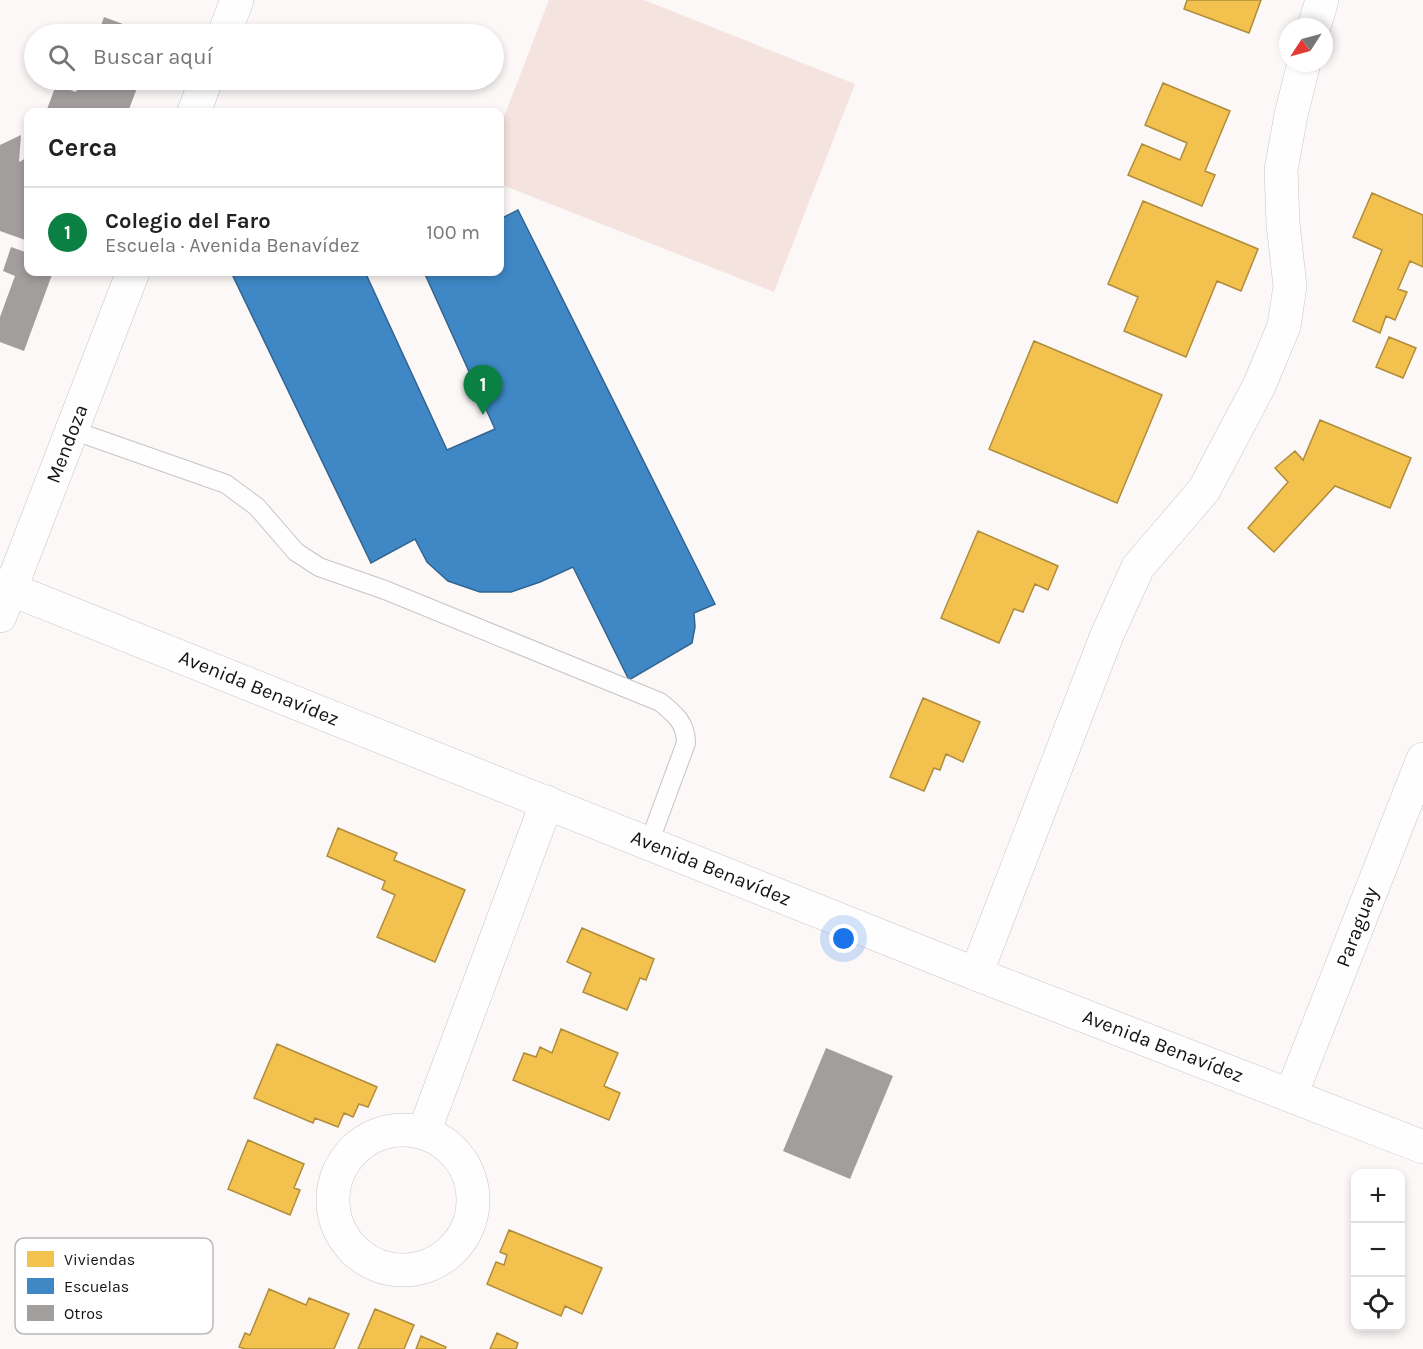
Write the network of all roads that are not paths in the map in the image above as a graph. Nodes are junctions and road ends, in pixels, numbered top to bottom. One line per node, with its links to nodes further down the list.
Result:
1 (237, 0): 4 (street)
2 (1322, 0): 3 (street)
3 (1317, 18)
4 (228, 24)
5 (1302, 72): 14 (street)
6 (202, 90): 7 (street)
7 (196, 108)
8 (131, 276): 9 (street, Mendoza)
9 (72, 430): 10 (street, Mendoza); 13 (lane)
10 (4, 597): 12 (street, Avenida Benavídez)
11 (1423, 759): 15 (street, Paraguay)
12 (547, 802): 13 (street, Avenida Benavídez); 16 (street)
13 (649, 843): 14 (street, Avenida Benavídez)
14 (975, 974): 15 (street, Avenida Benavídez)
15 (1291, 1095): 17 (street, Avenida Benavídez)
16 (424, 1132): 16 (street)
17 (1423, 1148)

